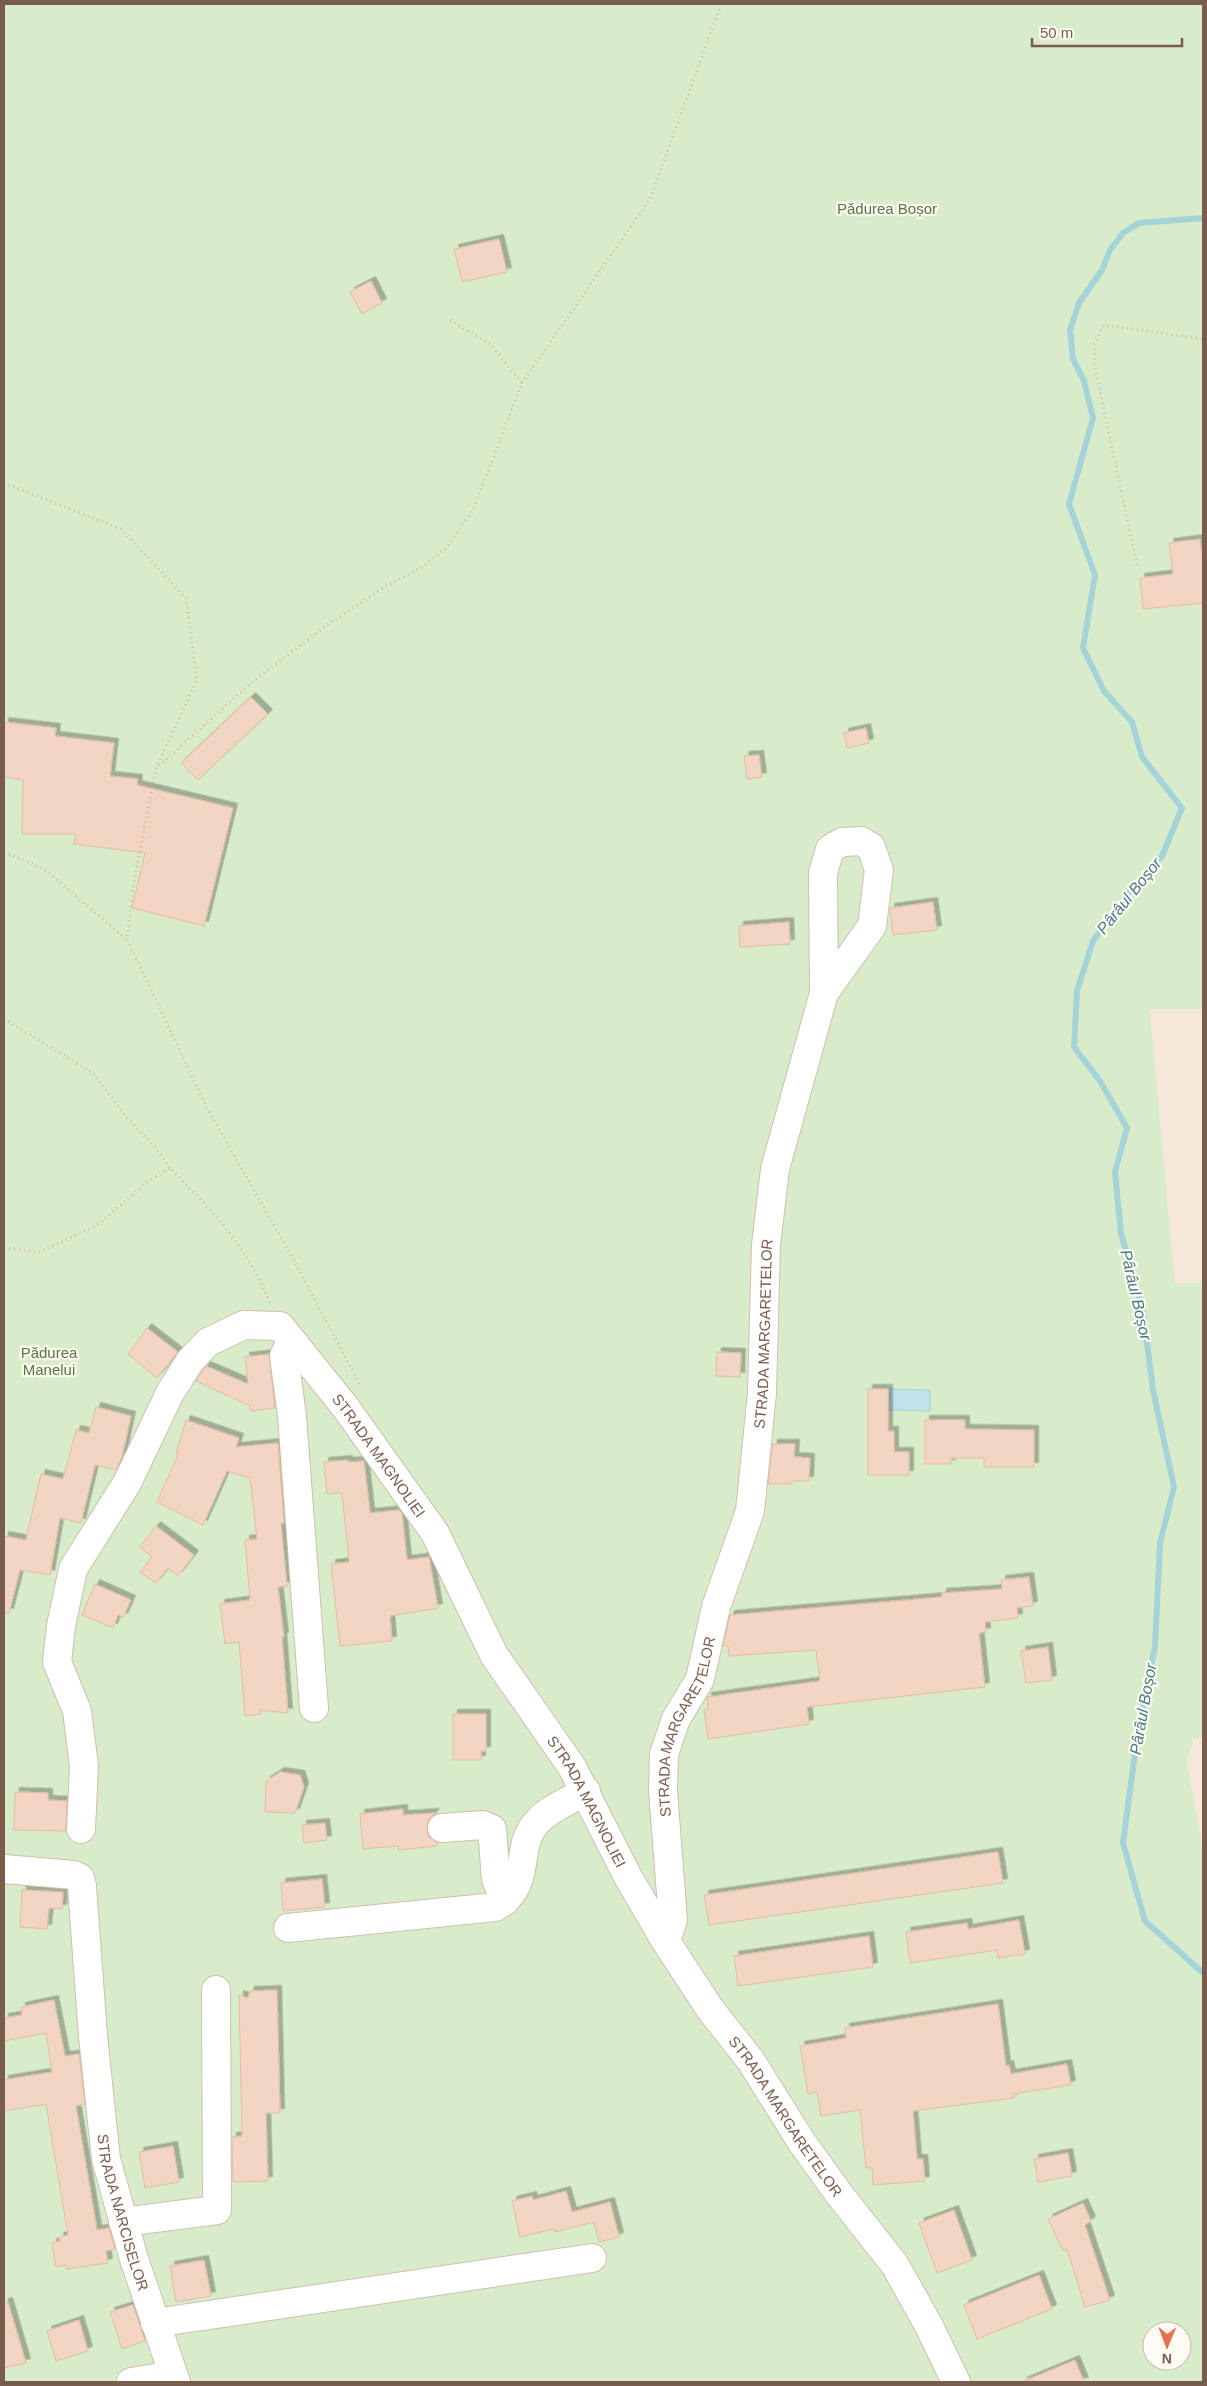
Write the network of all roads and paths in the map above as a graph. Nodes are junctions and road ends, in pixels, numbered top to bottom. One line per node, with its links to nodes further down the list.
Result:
1 (718, 4): 4 (path)
2 (448, 319): 4 (path)
3 (1203, 339): 6 (path)
4 (522, 383): 7 (path)
5 (4, 482): 7 (path)
6 (1137, 565)
7 (156, 768): 9 (path)
8 (4, 852): 9 (path)
9 (127, 940): 15 (path)
10 (824, 993): 10 (street, STRADA MARGARETELOR); 23 (street, STRADA MARGARETELOR)
11 (4, 1018): 12 (path)
12 (170, 1168): 13 (path); 14 (path)
13 (4, 1248)
14 (287, 1335): 16 (street); 17 (street, STRADA MAGNOLIEI); 19 (street)
15 (363, 1392)
16 (314, 1708)
17 (586, 1791): 21 (street); 23 (street, STRADA MAGNOLIEI)
18 (442, 1828): 21 (street)
19 (81, 1829)
20 (4, 1869): 25 (street, STRADA NARCISELOR)
21 (506, 1901): 22 (street)
22 (288, 1928)
23 (663, 1937): 30 (street, STRADA MARGARETELOR)
24 (216, 1990): 25 (street)
25 (123, 2222): 27 (street, STRADA NARCISELOR)
26 (592, 2258): 27 (street)
27 (155, 2322): 28 (street, STRADA NARCISELOR)
28 (175, 2379): 29 (street)
29 (131, 2382)
30 (956, 2382)

